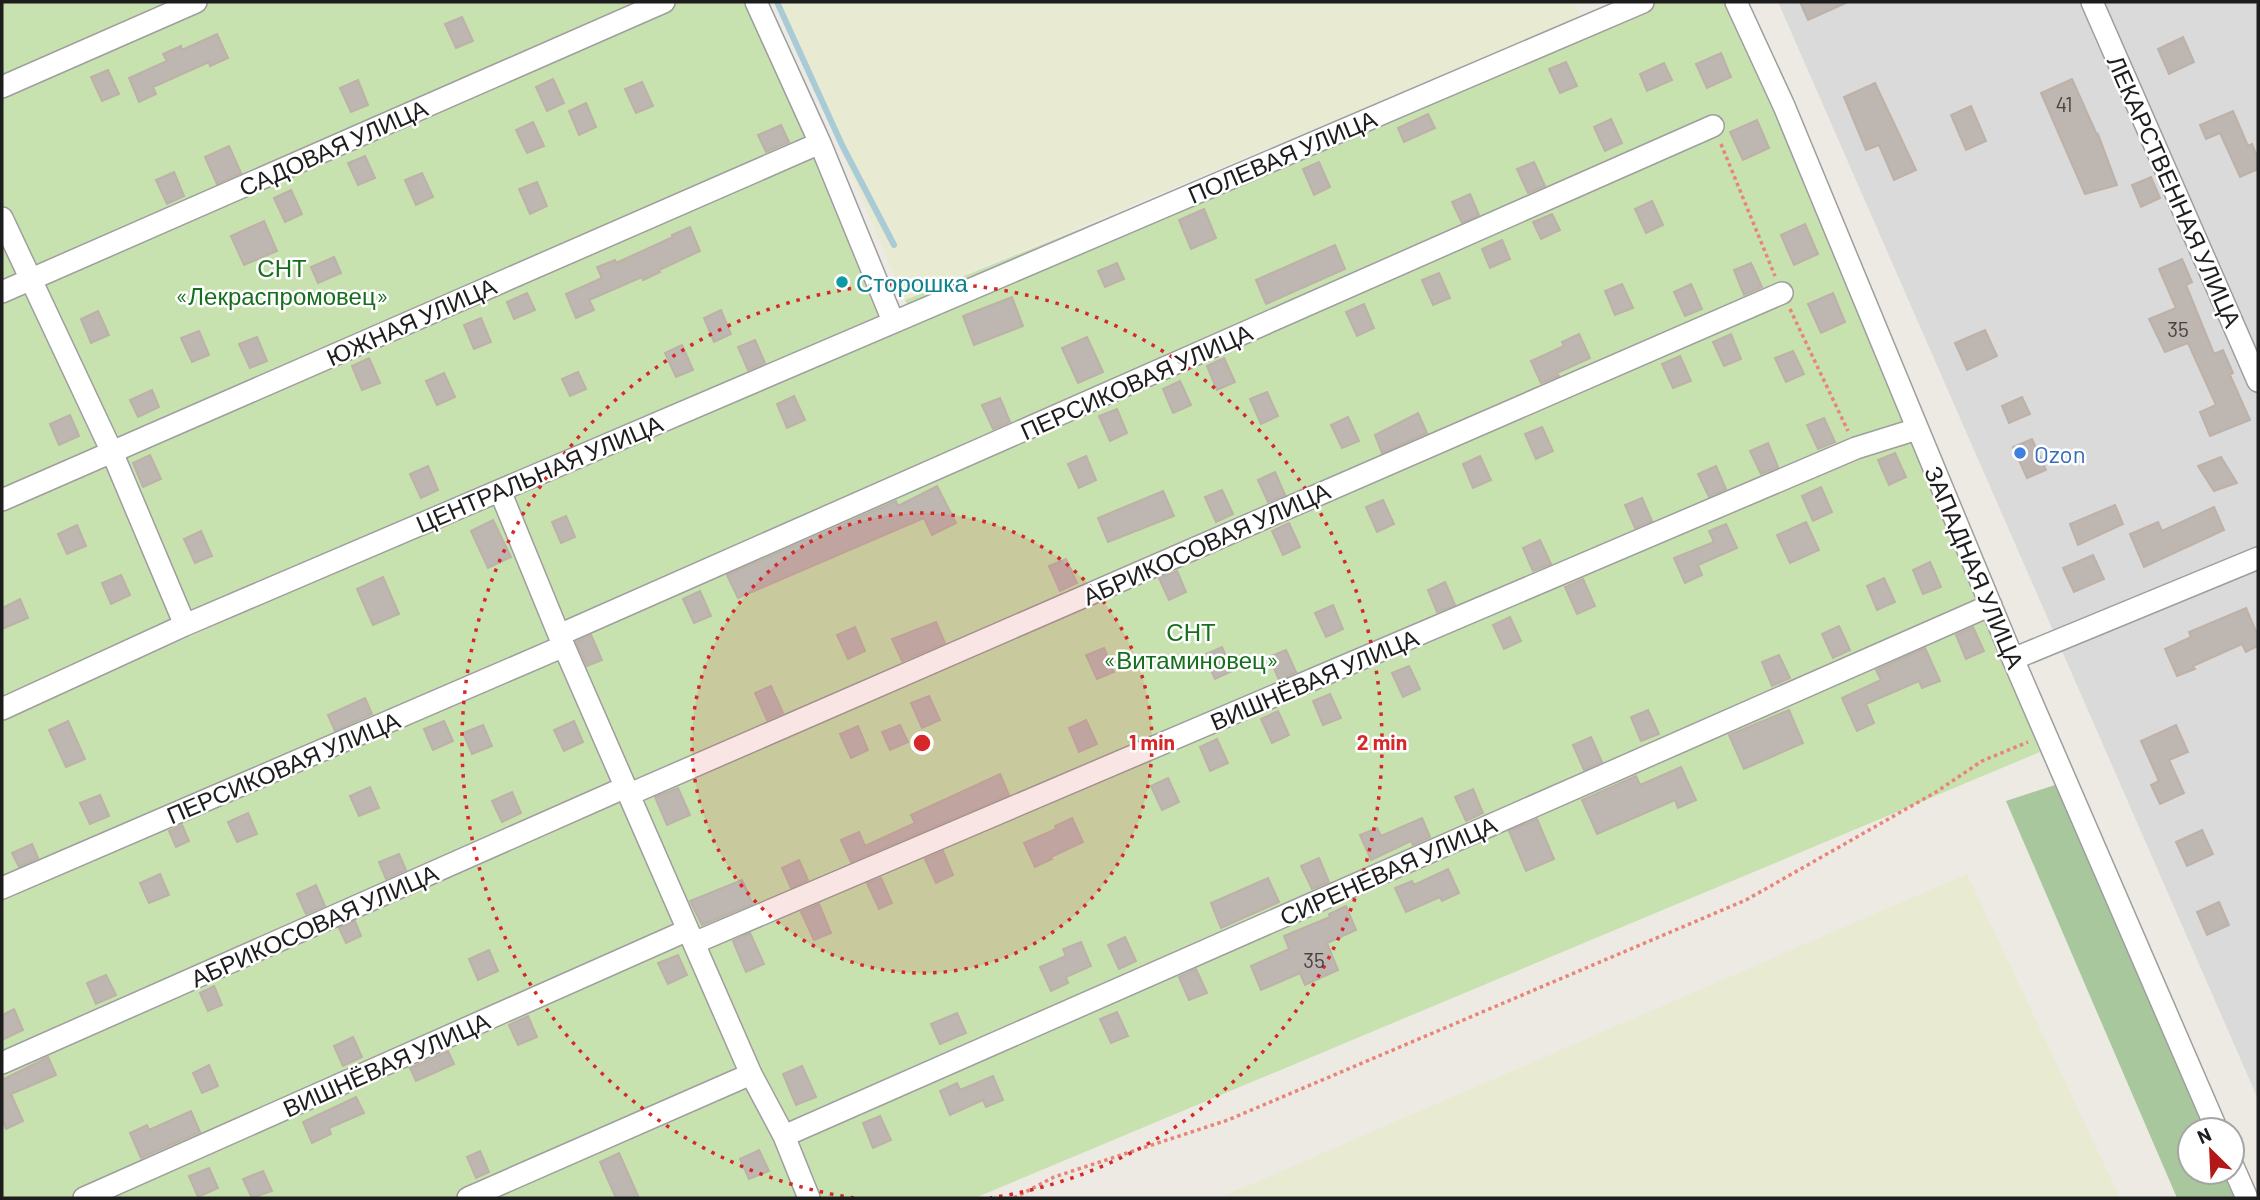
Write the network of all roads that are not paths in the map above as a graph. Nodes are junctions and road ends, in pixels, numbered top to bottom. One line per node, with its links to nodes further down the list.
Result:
1 (196, 2): 7 (street)
2 (664, 2): 11 (street, САДОВАЯ УЛИЦА)
3 (756, 2): 9 (street)
4 (1643, 2): 14 (street, ПОЛЕВАЯ УЛИЦА)
5 (1736, 2): 16 (street, ЗАПАДНАЯ УЛИЦА)
6 (2092, 2): 15 (street, ЛЕКАРСТВЕННАЯ УЛИЦА)
7 (2, 87)
8 (1713, 126): 23 (street, ПЕРСИКОВАЯ УЛИЦА)
9 (820, 143): 14 (street); 17 (street, ЮЖНАЯ УЛИЦА)
10 (2, 218): 11 (street)
11 (29, 280): 12 (street, САДОВАЯ УЛИЦА); 17 (street)
12 (2, 292)
13 (1782, 293): 26 (street, АБРИКОСОВАЯ УЛИЦА)
14 (893, 321): 18 (street, ЦЕНТРАЛЬНАЯ УЛИЦА)
15 (2258, 381)
16 (1917, 429): 21 (street, ЗАПАДНАЯ УЛИЦА); 28 (street, ВИШНЁВАЯ УЛИЦА)
17 (112, 452): 19 (street, ЮЖНАЯ УЛИЦА); 22 (street)
18 (500, 491): 22 (street, ЦЕНТРАЛЬНАЯ УЛИЦА); 23 (street)
19 (2, 500)
20 (2258, 558): 24 (street)
21 (1991, 605): 24 (street, ЗАПАДНАЯ УЛИЦА); 32 (street, СИРЕНЕВАЯ УЛИЦА)
22 (185, 625): 25 (street, ЦЕНТРАЛЬНАЯ УЛИЦА)
23 (561, 641): 26 (street); 27 (street, ПЕРСИКОВАЯ УЛИЦА)
24 (2013, 659): 31 (street, ЗАПАДНАЯ УЛИЦА)
25 (2, 709)
26 (628, 790): 28 (street); 29 (street, АБРИКОСОВАЯ УЛИЦА)
27 (2, 888)
28 (691, 936): 30 (street); 33 (street, ВИШНЁВАЯ УЛИЦА)
29 (2, 1063)
30 (751, 1074): 32 (street); 34 (street)
31 (2211, 1116)
32 (784, 1136): 35 (street)
33 (84, 1198)
34 (468, 1198)
35 (809, 1198)

